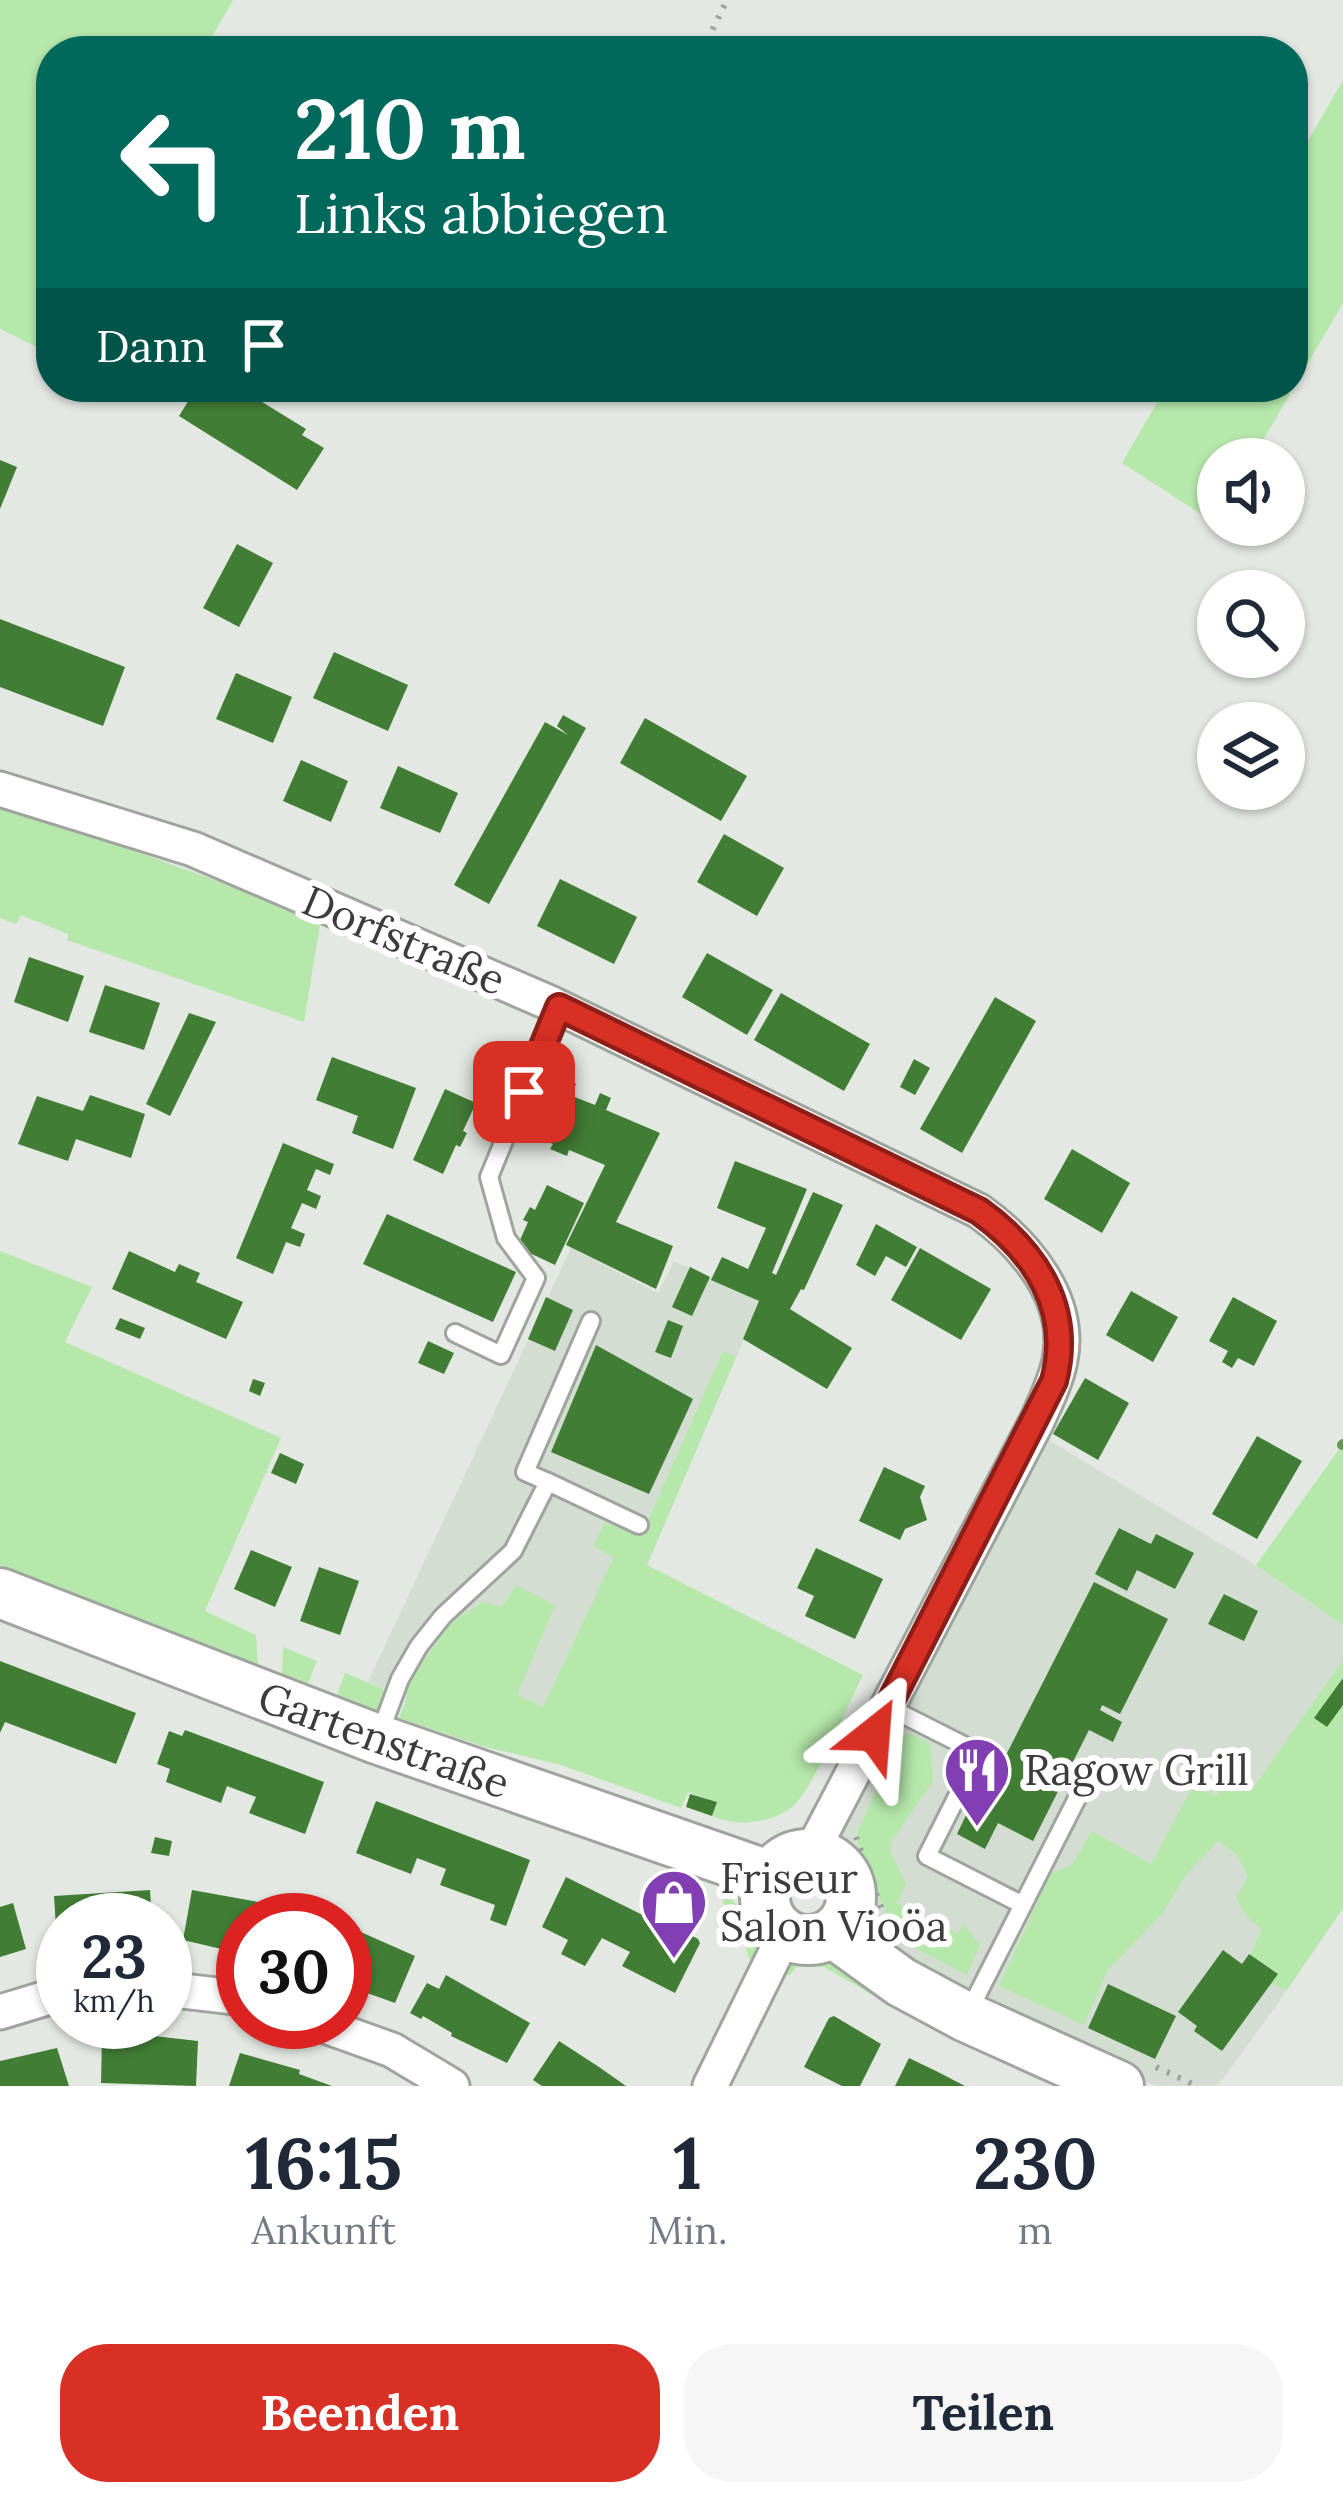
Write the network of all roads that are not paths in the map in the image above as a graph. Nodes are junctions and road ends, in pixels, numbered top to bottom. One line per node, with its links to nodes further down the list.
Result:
1 (0, 789): 2 (street, Dorfstraße)
2 (559, 1007): 4 (lane); 8 (street, Dorfstraße)
3 (591, 1321): 5 (lane)
4 (455, 1333)
5 (548, 1483): 6 (lane); 9 (lane)
6 (639, 1525)
7 (0, 1593): 9 (street, Gartenstraße)
8 (888, 1707): 11 (street, Dorfstraße); 12 (lane)
9 (377, 1739): 11 (street, Gartenstraße)
10 (1093, 1767): 12 (lane)
11 (791, 1864): 13 (street); 14 (street)
12 (1024, 1904): 17 (lane)
13 (833, 1933): 14 (street); 17 (street)
14 (785, 1934): 20 (street)
15 (36, 2002): 16 (street)
16 (0, 2012)
17 (966, 2018): 21 (street)
18 (372, 2043): 19 (street)
19 (452, 2086)
20 (710, 2086)
21 (1119, 2086)

